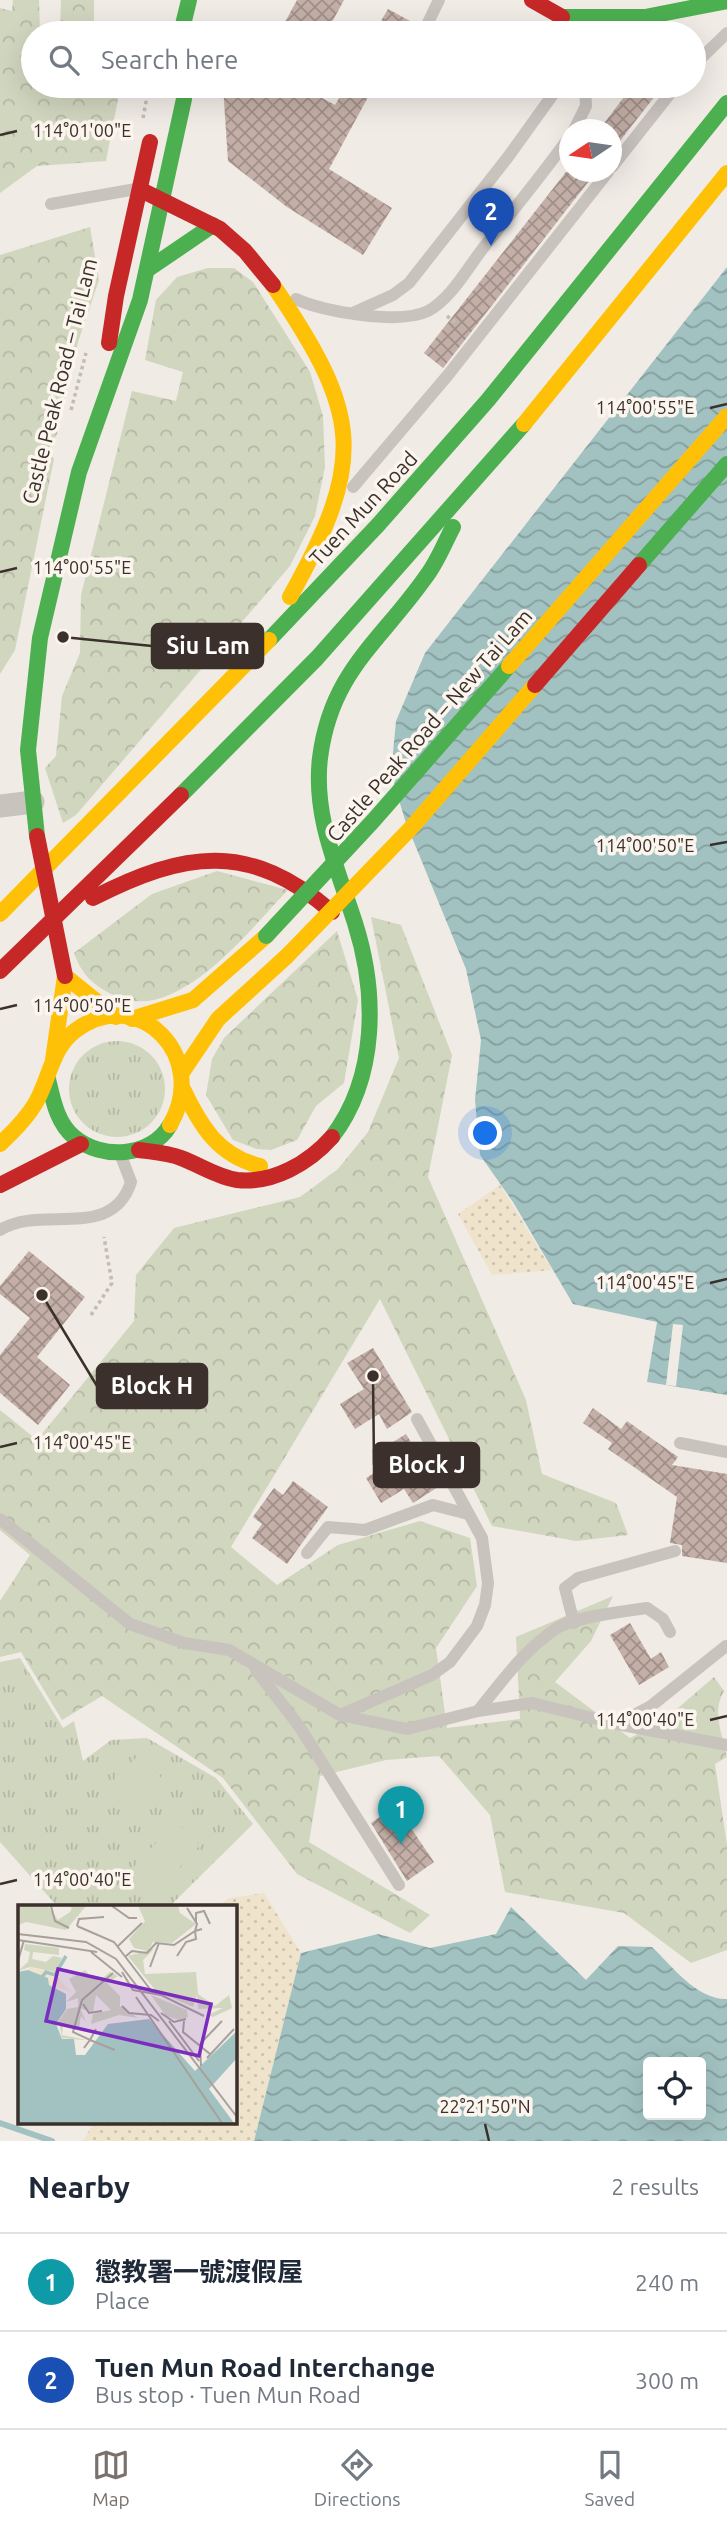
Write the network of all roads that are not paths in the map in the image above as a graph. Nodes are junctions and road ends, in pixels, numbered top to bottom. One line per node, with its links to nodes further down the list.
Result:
1 (189, 0): 7 (main road)
2 (439, 0): 8 (lane)
3 (532, 0): 6 (main road)
4 (568, 0): 6 (lane)
5 (727, 1): 6 (main road)
6 (562, 17): 9 (lane)
7 (184, 21)
8 (429, 21)
9 (564, 21)
10 (727, 33): 11 (lane)
11 (706, 53)
12 (184, 98): 24 (main road, Castle Peak Road – Tai Lam)
13 (550, 98): 29 (lane)
14 (586, 98): 17 (lane)
15 (666, 98): 20 (lane)
16 (727, 103): 35 (main road, Tuen Mun Road)
17 (580, 119)
18 (149, 123): 23 (main road, Castle Peak Road – Tai Lam)
19 (559, 150): 29 (lane)
20 (622, 153)
21 (727, 173): 33 (main road)
22 (600, 182): 34 (lane)
23 (139, 188): 24 (main road); 25 (lane); 31 (main road, Castle Peak Road – Tai Lam)
24 (160, 203): 26 (main road); 27 (main road, Castle Peak Road – Tai Lam)
25 (51, 204)
26 (213, 225): 27 (main road); 28 (main road)
27 (147, 270): 31 (main road, Castle Peak Road – Tai Lam)
28 (274, 285): 29 (lane); 34 (main road)
29 (355, 312)
30 (727, 416): 43 (main road, Castle Peak Road – New Tai Lam, bridge)
31 (97, 426): 36 (main road, Castle Peak Road – Tai Lam)
32 (727, 464): 45 (main road, bridge)
33 (481, 473): 39 (main road); 42 (main road)
34 (332, 520): 35 (main road)
35 (260, 647): 38 (main road, Tuen Mun Road)
36 (33, 802): 37 (street); 41 (main road, Castle Peak Road – Tai Lam, bridge)
37 (0, 806)
38 (0, 914)
39 (57, 919): 40 (main road); 42 (main road)
40 (0, 971)
41 (65, 976): 43 (main road); 44 (main road, Castle Peak Road – Tai Lam)
42 (368, 981): 52 (main road)
43 (124, 1018): 44 (main road, Castle Peak Road – Tai Lam); 45 (main road)
44 (53, 1060): 46 (main road, Castle Peak Road – Tai Lam)
45 (183, 1071): 47 (main road)
46 (48, 1079): 48 (main road, Castle Peak Road – Tai Lam); 49 (main road, Castle Peak Road – Tai Lam)
47 (184, 1090): 50 (main road); 52 (main road)
48 (0, 1144)
49 (81, 1144): 51 (main road); 53 (main road)
50 (139, 1150): 51 (main road); 52 (main road)
51 (120, 1154): 54 (lane)
52 (290, 1169)
53 (0, 1185)
54 (0, 1230)
55 (417, 1419): 58 (lane)
56 (681, 1443): 57 (lane)
57 (727, 1452)
58 (468, 1514): 61 (lane); 67 (lane)
59 (0, 1518): 65 (lane)
60 (675, 1551): 62 (lane)
61 (307, 1553)
62 (574, 1623): 63 (lane); 66 (lane)
63 (670, 1632)
64 (726, 1646): 68 (lane)
65 (249, 1662): 67 (lane); 70 (lane)
66 (478, 1711): 67 (lane); 68 (lane)
67 (340, 1715)
68 (617, 1724): 69 (lane)
69 (727, 1745)
70 (399, 1885)

